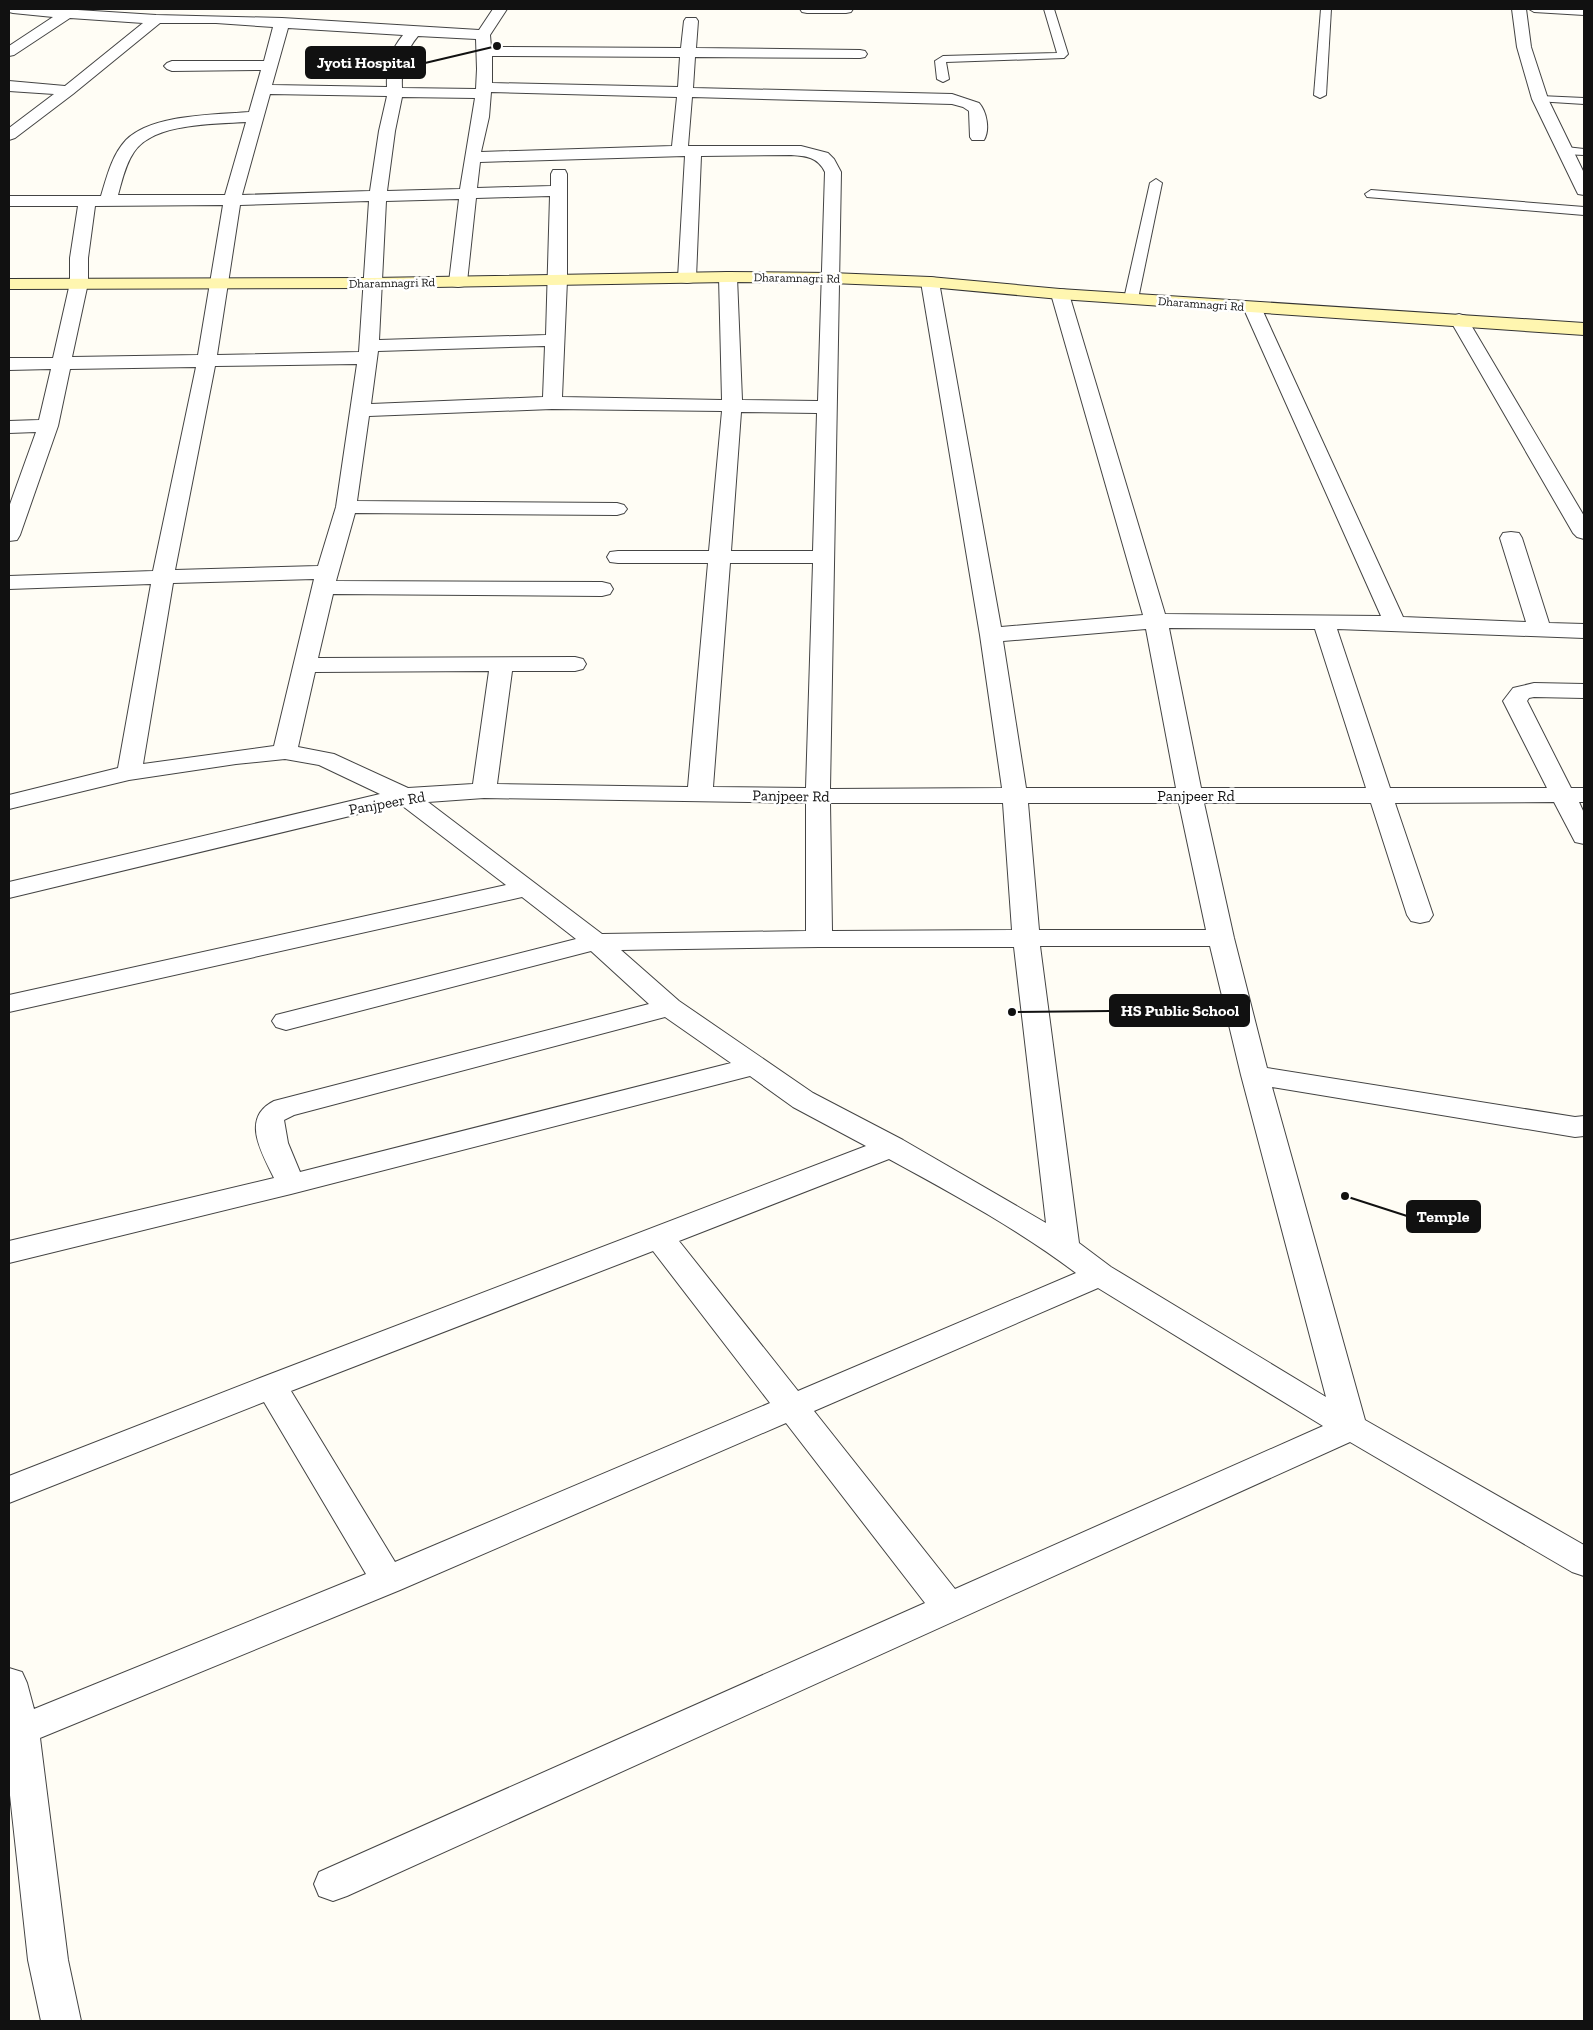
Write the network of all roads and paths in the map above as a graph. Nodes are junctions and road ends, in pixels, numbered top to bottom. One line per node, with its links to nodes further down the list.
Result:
1 (13, 9): 10 (street)
2 (500, 9): 17 (street)
3 (807, 9): 4 (street)
4 (846, 9)
5 (1049, 9): 23 (lane)
6 (1326, 9): 30 (lane)
7 (1519, 9): 31 (street)
8 (1534, 9): 9 (lane)
9 (1584, 12)
10 (67, 14): 12 (street); 18 (street)
11 (346, 14): 15 (street)
12 (156, 19): 14 (street); 26 (street)
13 (691, 21): 19 (street)
14 (282, 22): 15 (street); 21 (street)
15 (336, 26): 16 (street)
16 (415, 30): 17 (street); 29 (street)
17 (483, 43): 19 (street); 27 (street)
18 (9, 52)
19 (688, 52): 20 (street); 28 (street)
20 (860, 54)
21 (270, 65): 22 (street); 25 (street)
22 (172, 66)
23 (943, 79)
24 (9, 86): 26 (street)
25 (264, 89): 29 (street); 33 (street)
26 (68, 91): 34 (street)
27 (482, 91): 28 (street); 29 (street); 41 (street)
28 (686, 92): 36 (street); 37 (street)
29 (395, 93): 47 (street)
30 (1320, 95)
31 (1540, 99): 32 (lane); 38 (street)
32 (1584, 102)
33 (256, 116): 49 (street); 50 (street)
34 (16, 122): 35 (street)
35 (9, 135)
36 (978, 136)
37 (686, 151): 40 (street); 54 (street); 55 (street)
38 (1566, 151): 39 (lane); 43 (street)
39 (1584, 152)
40 (560, 155): 41 (street); 44 (street)
41 (472, 157): 45 (street)
42 (1156, 183): 64 (lane)
43 (1584, 190)
44 (558, 191): 45 (street); 56 (street)
45 (467, 194): 47 (street); 57 (street)
46 (1371, 194): 52 (lane)
47 (378, 196): 50 (street); 61 (street)
48 (87, 200): 49 (street); 51 (street); 59 (street)
49 (108, 200): 50 (street)
50 (232, 200): 60 (street)
51 (9, 202)
52 (1584, 211)
53 (728, 277): 54 (street, Dharamnagri Rd); 55 (street, Dharamnagri Rd); 74 (street)
54 (687, 278): 56 (street, Dharamnagri Rd)
55 (831, 278): 58 (street, Dharamnagri Rd); 75 (street)
56 (558, 280): 57 (street, Dharamnagri Rd); 68 (street)
57 (458, 282): 61 (street, Dharamnagri Rd)
58 (930, 282): 63 (street, Dharamnagri Rd); 97 (street)
59 (79, 283): 60 (street, Dharamnagri Rd); 62 (street, Dharamnagri Rd); 72 (street)
60 (218, 283): 61 (street, Dharamnagri Rd); 70 (street)
61 (372, 283): 69 (street)
62 (9, 284)
63 (1060, 294): 64 (street, Dharamnagri Rd); 92 (street)
64 (1130, 299): 65 (street, Dharamnagri Rd)
65 (1252, 307): 66 (street, Dharamnagri Rd); 94 (street)
66 (1459, 320): 67 (street, Dharamnagri Rd); 81 (street)
67 (1584, 328)
68 (554, 340): 69 (street); 73 (street)
69 (368, 352): 70 (street); 76 (street)
70 (207, 361): 72 (street); 88 (street)
71 (9, 364): 72 (street)
72 (62, 364): 77 (street)
73 (552, 403): 74 (street); 76 (street)
74 (732, 405): 75 (street); 87 (street)
75 (827, 406): 85 (street)
76 (361, 410): 79 (street)
77 (48, 426): 78 (street); 82 (street)
78 (9, 427)
79 (346, 507): 80 (street); 89 (street)
80 (616, 509)
81 (1578, 513): 83 (street)
82 (9, 532)
83 (1584, 533)
84 (1511, 538): 95 (street)
85 (822, 556): 87 (street); 108 (street)
86 (618, 557): 87 (street)
87 (719, 557): 105 (street)
88 (163, 576): 89 (street); 90 (street); 103 (street)
89 (326, 579): 91 (street); 99 (street)
90 (9, 582)
91 (602, 589)
92 (1156, 621): 93 (street); 97 (street); 110 (street)
93 (1324, 623): 94 (street); 111 (street)
94 (1395, 623): 95 (street)
95 (1539, 628): 96 (street)
96 (1584, 631)
97 (991, 635): 109 (street)
98 (575, 664): 100 (street)
99 (305, 665): 100 (street); 102 (street)
100 (501, 665): 104 (street)
101 (1584, 691): 106 (street)
102 (285, 752): 103 (street); 107 (street)
103 (128, 773): 112 (street)
104 (484, 791): 105 (street, Panjpeer Rd); 107 (street, Panjpeer Rd)
105 (700, 795): 108 (street, Panjpeer Rd)
106 (1574, 795): 111 (street, Panjpeer Rd); 113 (street)
107 (404, 796): 114 (street); 115 (street, Panjpeer Rd)
108 (818, 796): 109 (street, Panjpeer Rd); 119 (street)
109 (1015, 796): 110 (street, Panjpeer Rd); 117 (street)
110 (1190, 796): 111 (street, Panjpeer Rd); 118 (street)
111 (1379, 796): 116 (street)
112 (9, 802)
113 (1584, 837)
114 (527, 888): 120 (street); 121 (street)
115 (9, 890)
116 (1420, 916)
117 (1026, 938): 118 (street); 119 (street); 130 (street)
118 (1221, 938): 125 (street)
119 (819, 939): 120 (street)
120 (596, 942): 122 (street); 123 (street)
121 (9, 1004)
122 (669, 1007): 124 (street); 128 (street)
123 (286, 1021)
124 (755, 1066): 127 (street); 128 (street)
125 (1255, 1075): 126 (street); 135 (street)
126 (1584, 1126)
127 (893, 1147): 129 (street); 130 (street)
128 (291, 1184): 131 (street)
129 (659, 1237): 133 (street); 134 (street)
130 (1064, 1248): 132 (street)
131 (9, 1252)
132 (1100, 1275): 134 (street); 135 (street)
133 (271, 1386): 136 (street); 138 (street)
134 (793, 1408): 138 (street); 139 (street)
135 (1351, 1427): 137 (street); 139 (street)
136 (9, 1490)
137 (1584, 1562)
138 (388, 1580): 141 (street)
139 (948, 1608): 142 (street)
140 (9, 1682): 141 (street)
141 (15, 1732): 143 (street)
142 (333, 1884)
143 (61, 2021)

